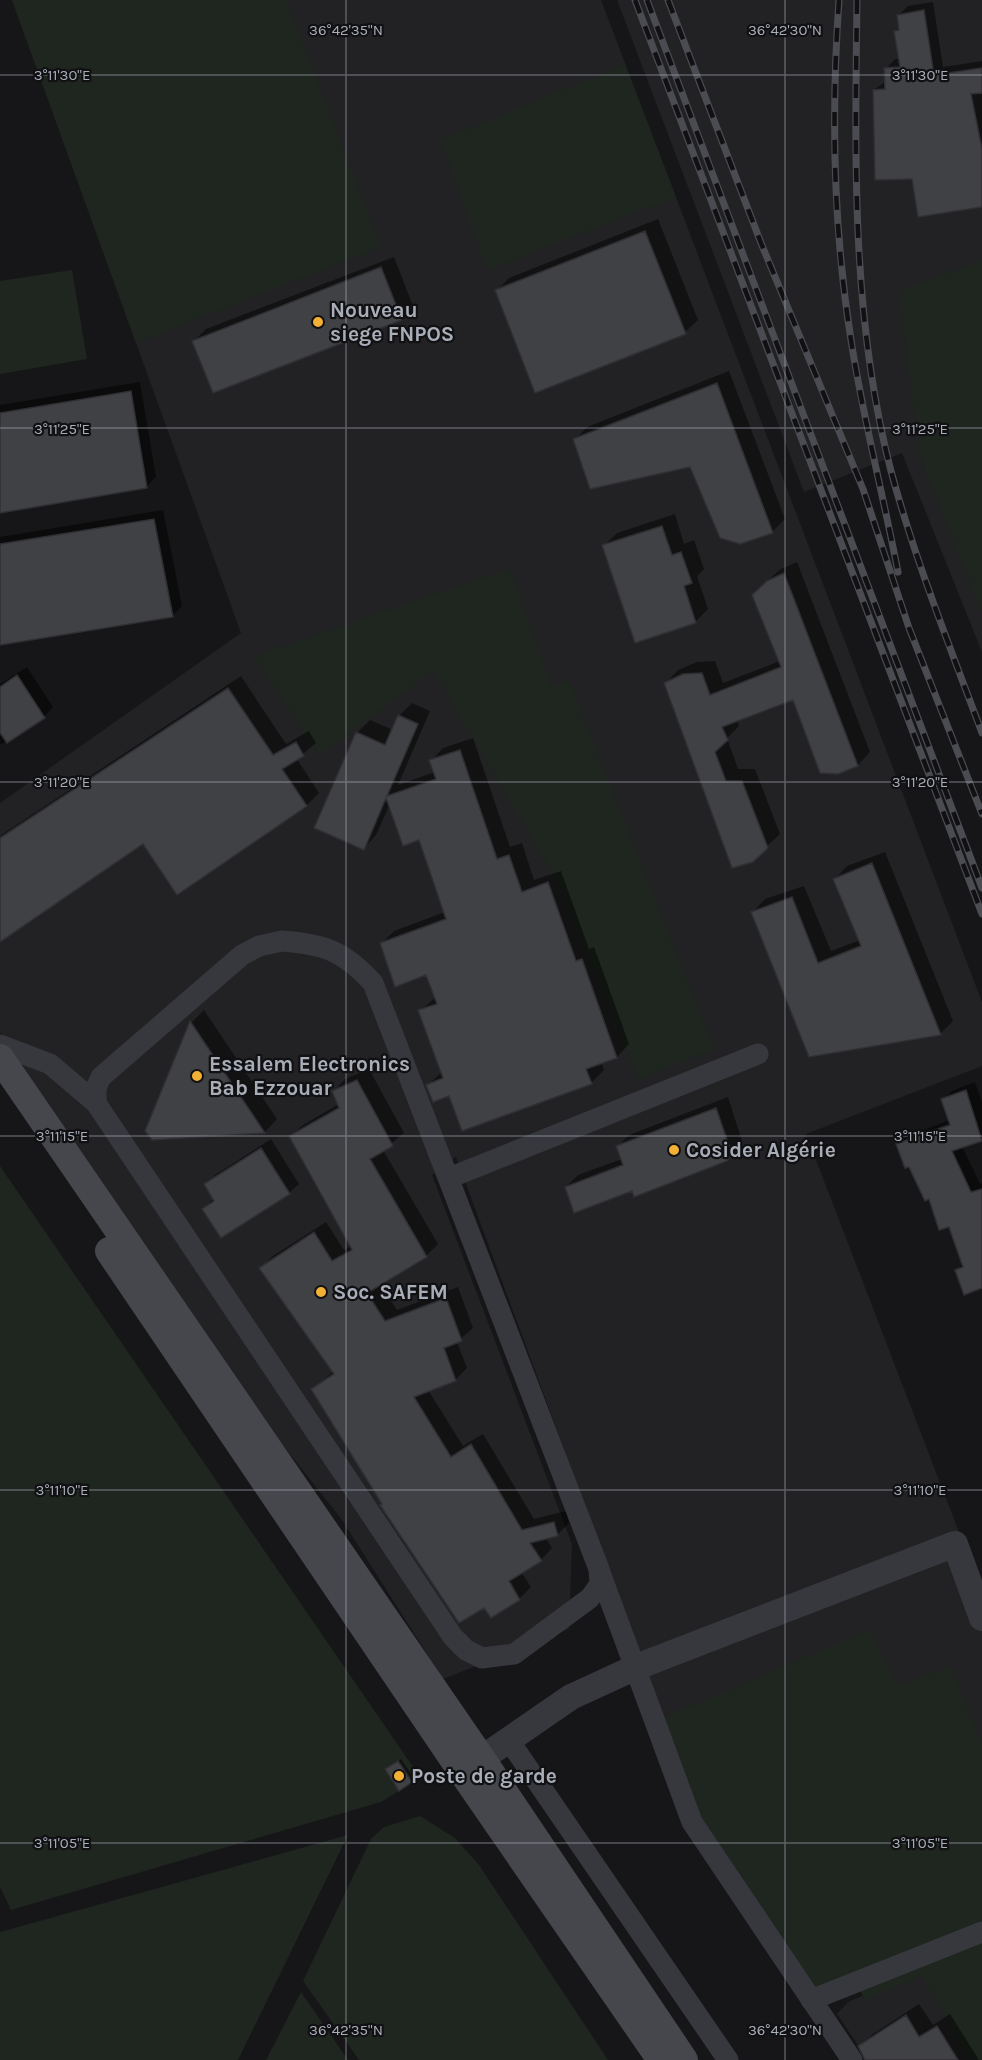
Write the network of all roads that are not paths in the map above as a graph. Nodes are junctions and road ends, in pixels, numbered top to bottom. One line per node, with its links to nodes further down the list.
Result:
1 (0, 1045): 5 (street)
2 (759, 1054): 6 (street)
3 (0, 1058): 11 (main road)
4 (0, 1090): 11 (main road)
5 (96, 1103): 6 (street); 7 (street)
6 (450, 1178): 7 (street)
7 (599, 1569): 9 (street)
8 (982, 1618): 9 (street)
9 (634, 1668): 10 (street); 13 (street)
10 (508, 1739): 11 (street); 16 (street)
11 (472, 1765): 14 (main road); 15 (main road)
12 (982, 1932): 13 (street)
13 (811, 2000): 17 (street)
14 (661, 2060)
15 (684, 2060)
16 (728, 2060)
17 (852, 2060)

